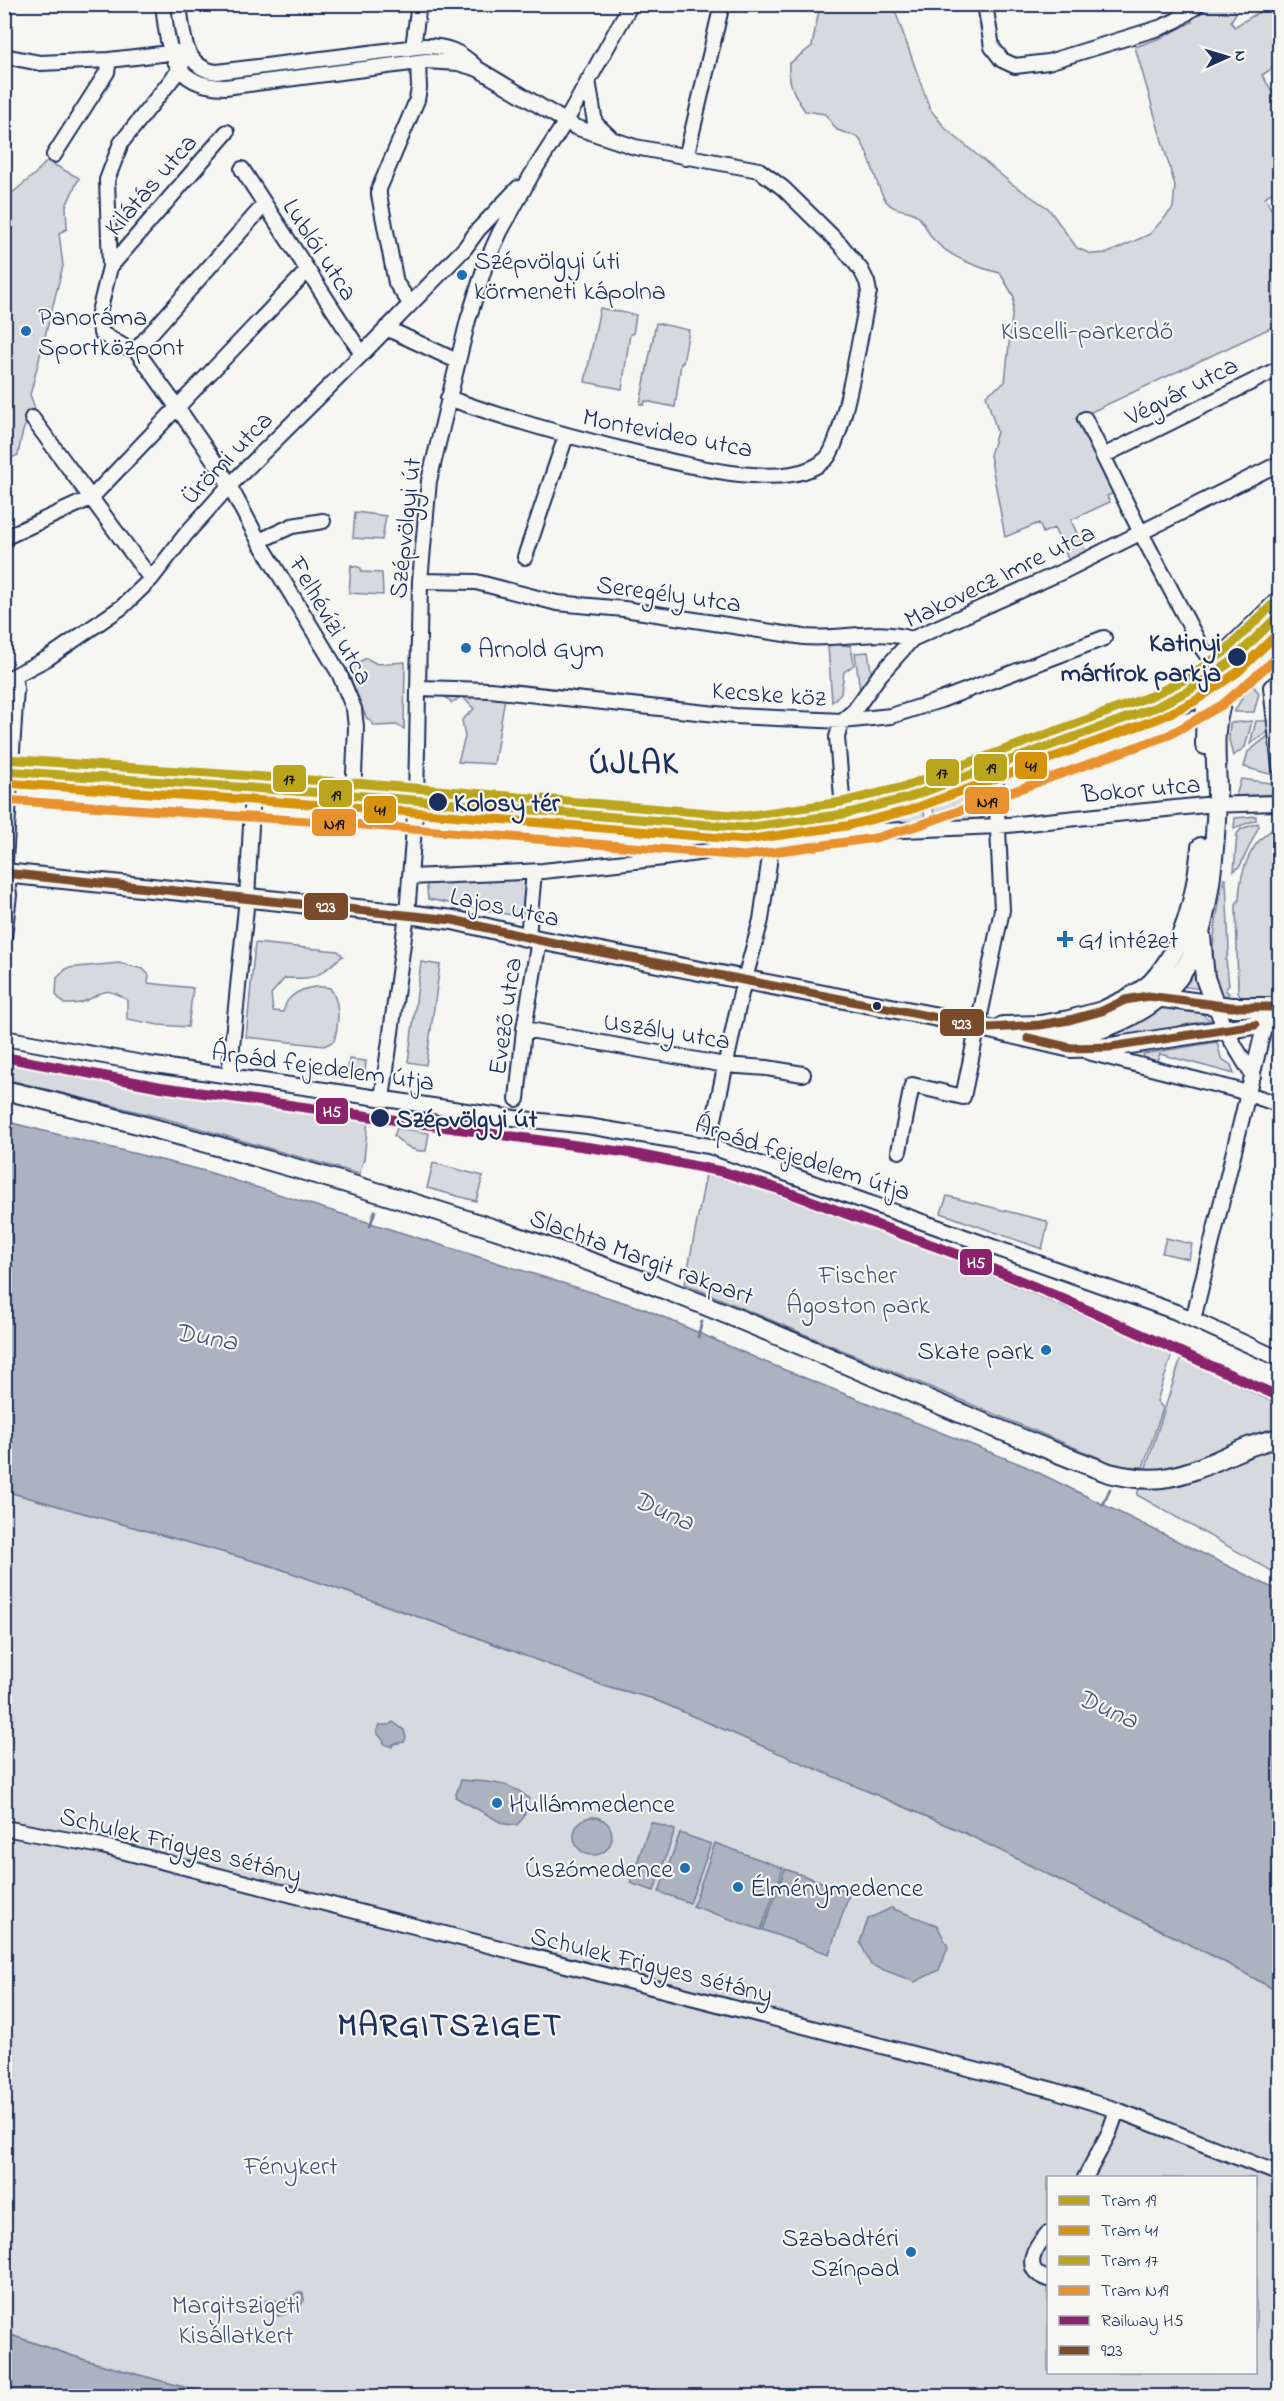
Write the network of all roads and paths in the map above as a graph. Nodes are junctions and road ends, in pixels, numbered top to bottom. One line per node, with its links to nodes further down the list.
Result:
1 (163, 4): 10 (street)
2 (180, 4): 9 (street)
3 (419, 4): 8 (street)
4 (631, 4): 18 (street, Szépvölgyi út)
5 (722, 4): 23 (street)
6 (985, 4): 7 (street)
7 (1199, 4)
8 (413, 47): 14 (street); 16 (street)
9 (187, 51): 10 (street); 14 (street); 15 (street, Felhévízi utca)
10 (170, 53): 12 (street); 15 (street)
11 (4, 56): 12 (street)
12 (109, 60): 22 (street)
13 (418, 62): 16 (street); 17 (street); 31 (street)
14 (282, 64): 17 (street)
15 (180, 69): 17 (street); 29 (street, Felhévízi utca)
16 (478, 69): 19 (street, Montevideo utca)
17 (284, 80)
18 (588, 80): 19 (street, Szépvölgyi út); 21 (street)
19 (566, 121): 21 (street, Montevideo utca); 25 (street, Szépvölgyi út)
20 (227, 132): 29 (street, Kilátás utca)
21 (611, 139): 23 (street, Montevideo utca)
22 (54, 155)
23 (686, 158): 41 (street, Montevideo utca)
24 (242, 169): 26 (street, Lublói utca)
25 (532, 174): 27 (street, Ürömi utca); 28 (street, Szépvölgyi út)
26 (264, 205): 30 (street, Lublói utca); 33 (street)
27 (467, 245): 28 (street); 31 (street, Ürömi utca)
28 (493, 245): 35 (street, Szépvölgyi út)
29 (110, 267): 33 (street, Felhévízi utca)
30 (307, 271): 34 (street, Lublói utca); 38 (street)
31 (410, 303): 32 (street, Ürömi utca)
32 (386, 328): 34 (street, Ürömi utca); 35 (street)
33 (136, 350): 38 (street, Felhévízi utca)
34 (362, 354): 44 (street, Ürömi utca)
35 (457, 361): 37 (street, Szépvölgyi út)
36 (1280, 368): 42 (street, Végvár utca)
37 (448, 398): 41 (street, Montevideo utca); 52 (street, Szépvölgyi út)
38 (177, 407): 44 (street, Felhévízi utca); 45 (street)
39 (32, 418): 45 (street)
40 (1085, 418): 42 (street)
41 (566, 436): 50 (street)
42 (1105, 456): 47 (street)
43 (1280, 463): 47 (street, Makovecz Imre utca)
44 (229, 486): 49 (street, Felhévízi utca); 51 (street, Ürömi utca)
45 (92, 498): 48 (street); 51 (street)
46 (323, 521): 49 (street, Felhévízi utca)
47 (1141, 533): 56 (street, Makovecz Imre utca); 57 (street)
48 (4, 538)
49 (259, 542): 69 (street, Felhévízi utca)
50 (525, 556)
51 (151, 579): 58 (street, Ürömi utca)
52 (420, 581): 56 (street, Seregély utca); 61 (street, Szépvölgyi út)
53 (1280, 600): 57 (main road)
54 (1280, 635): 59 (main road)
55 (1104, 638): 64 (street, Kecske köz)
56 (912, 639): 64 (street, Makovecz Imre utca)
57 (1214, 664): 62 (main road); 63 (street)
58 (9, 680): 67 (street)
59 (1231, 682): 62 (street); 73 (main road)
60 (1275, 683): 65 (street)
61 (418, 688): 64 (street, Kecske köz); 71 (street, Szépvölgyi út)
62 (1198, 700): 63 (street); 73 (main road)
63 (1157, 710): 66 (street)
64 (842, 721): 70 (street)
65 (1280, 768)
66 (994, 769): 71 (street); 74 (street)
67 (7, 774): 68 (street); 77 (street)
68 (253, 790): 69 (street); 79 (street)
69 (353, 797): 71 (street)
70 (842, 797)
71 (416, 803): 78 (street, Szépvölgyi út)
72 (1280, 803): 73 (street, Bokor utca)
73 (1211, 805): 74 (street, Bokor utca); 81 (main road); 86 (main road)
74 (998, 826): 75 (street, Bokor utca); 90 (street)
75 (772, 842): 76 (street, Bokor utca); 84 (street)
76 (534, 872): 78 (street); 83 (street)
77 (5, 874): 79 (main road, Lajos utca); 82 (street)
78 (410, 877): 80 (street, Szépvölgyi út)
79 (247, 898): 80 (main road, Lajos utca); 98 (street)
80 (407, 914): 83 (main road, Lajos utca); 102 (street, Szépvölgyi út)
81 (1201, 932): 85 (main road); 87 (main road)
82 (4, 937)
83 (533, 938): 84 (main road, Lajos utca); 91 (street, Evező utca)
84 (745, 979): 90 (main road, Lajos utca); 96 (street)
85 (1160, 997): 86 (main road); 87 (main road); 93 (main road)
86 (1125, 1000): 90 (main road, Lajos utca)
87 (1206, 1003): 88 (main road); 92 (street)
88 (1280, 1007)
89 (1272, 1022): 92 (main road, Lajos utca); 99 (street)
90 (984, 1027): 93 (main road, Lajos utca); 106 (street)
91 (524, 1029): 96 (street, Uszály utca); 103 (street, Evező utca)
92 (1225, 1030): 95 (main road, Lajos utca); 99 (street)
93 (1026, 1037): 95 (main road, Lajos utca)
94 (4, 1038): 98 (street, Árpád fejedelem útja)
95 (1071, 1048): 101 (street, Lajos utca)
96 (725, 1065): 97 (street, Uszály utca); 105 (street)
97 (803, 1074)
98 (229, 1076): 102 (street, Árpád fejedelem útja)
99 (1253, 1076): 101 (street)
100 (4, 1090): 109 (main road, Slachta Margit rakpart)
101 (1249, 1094): 104 (street, Lajos utca); 107 (street)
102 (382, 1099): 107 (street, Árpád fejedelem útja)
103 (517, 1099)
104 (1280, 1105)
105 (713, 1124)
106 (899, 1151)
107 (1193, 1320): 108 (street, Árpád fejedelem útja)
108 (1280, 1359)
109 (1280, 1438)
110 (4, 1828): 111 (street, Schulek Frigyes sétány)
111 (1118, 2110): 112 (street, Schulek Frigyes sétány); 113 (street)
112 (1280, 2174)
113 (1086, 2176)
114 (1047, 2234): 115 (street)
115 (1047, 2278)

